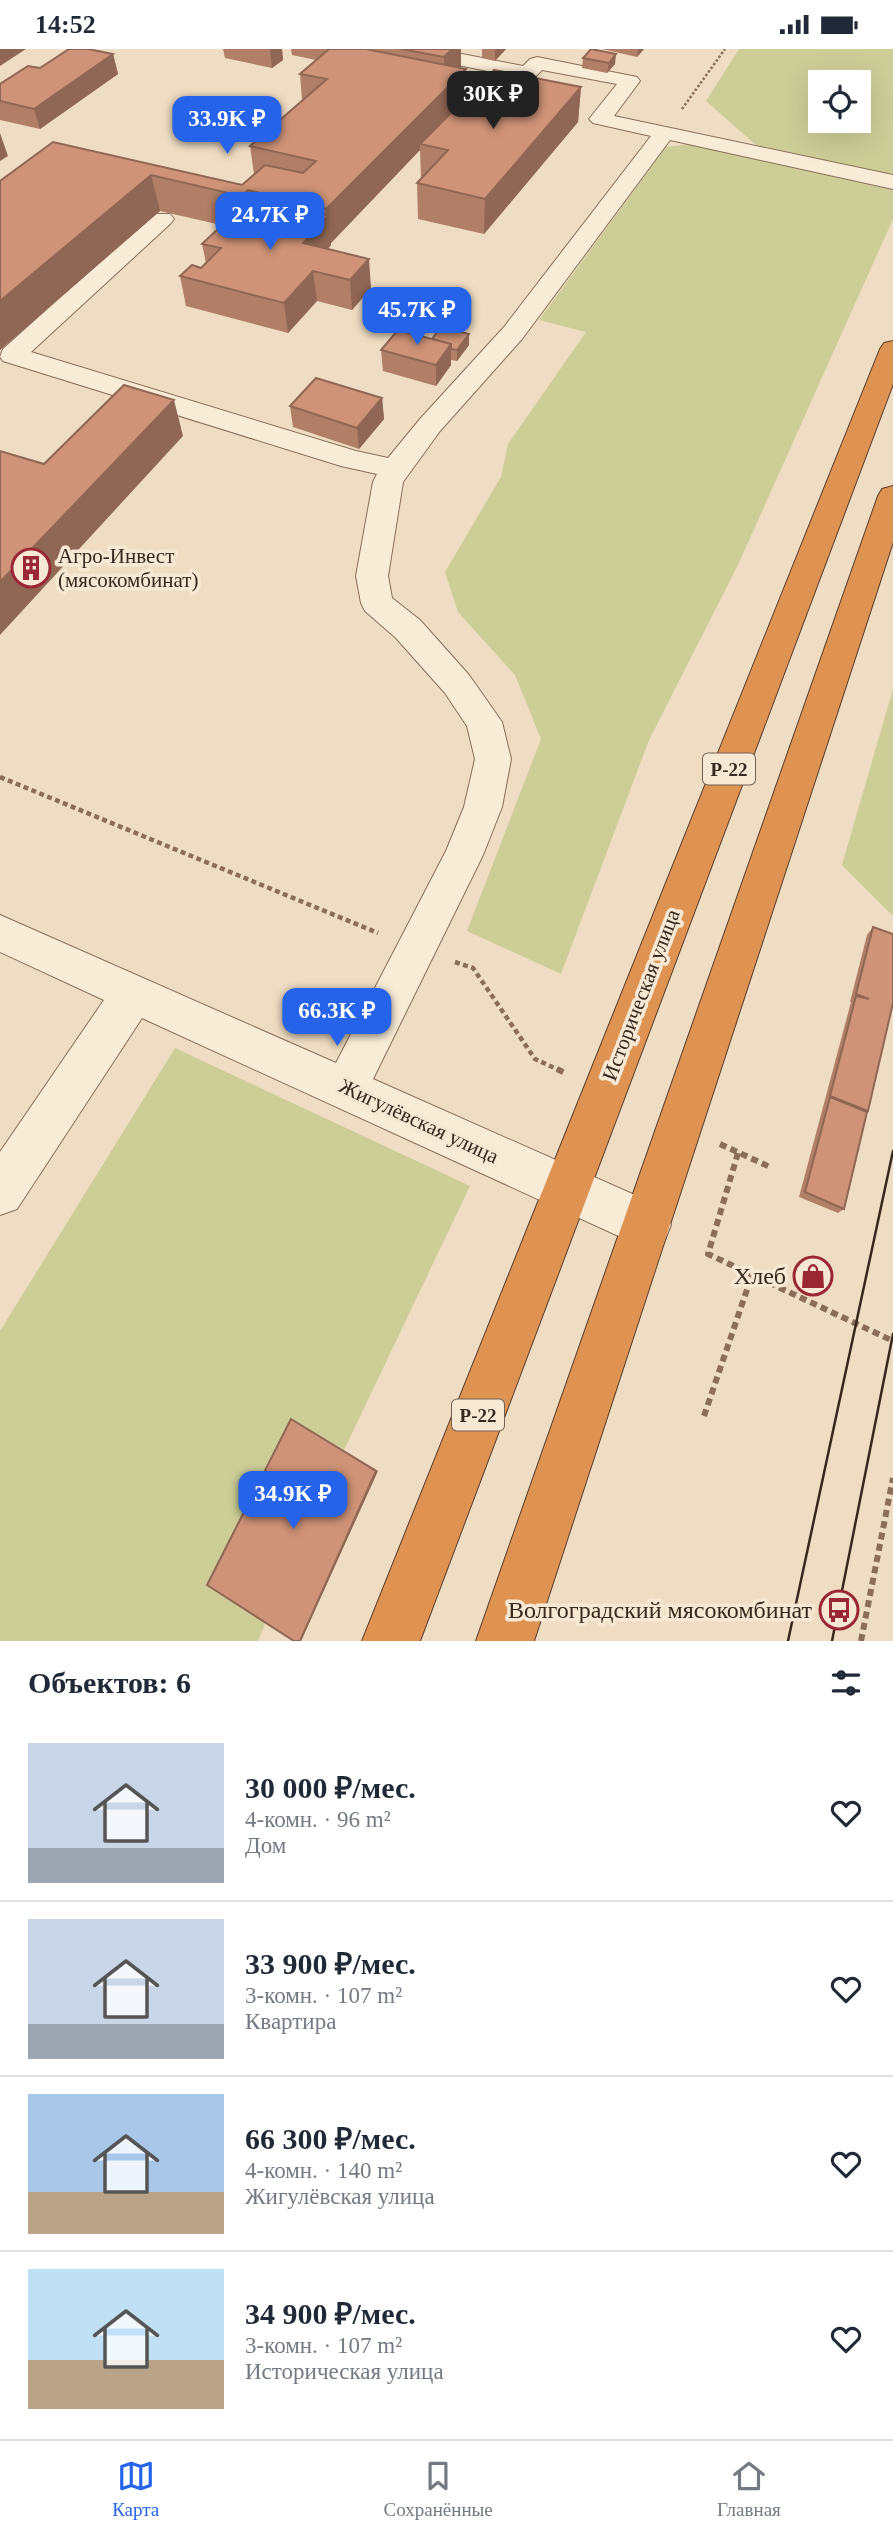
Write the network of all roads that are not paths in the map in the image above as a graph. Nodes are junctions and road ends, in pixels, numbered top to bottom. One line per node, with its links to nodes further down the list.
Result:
1 (408, 49): 2 (street)
2 (665, 132): 3 (street); 7 (street)
3 (893, 182)
4 (162, 219): 6 (street)
5 (893, 349): 12 (highway, Историческая улица / Р-22)
6 (6, 360): 7 (street)
7 (395, 469): 11 (street)
8 (893, 496): 14 (highway)
9 (0, 933): 10 (street, Жигулёвская улица)
10 (134, 993): 11 (street, Жигулёвская улица); 13 (street)
11 (346, 1088): 12 (street, Жигулёвская улица)
12 (565, 1189): 14 (street, Жигулёвская улица); 15 (highway, Историческая улица / Р-22)
13 (0, 1192)
14 (647, 1225): 16 (highway)
15 (391, 1641)
16 (505, 1641)

